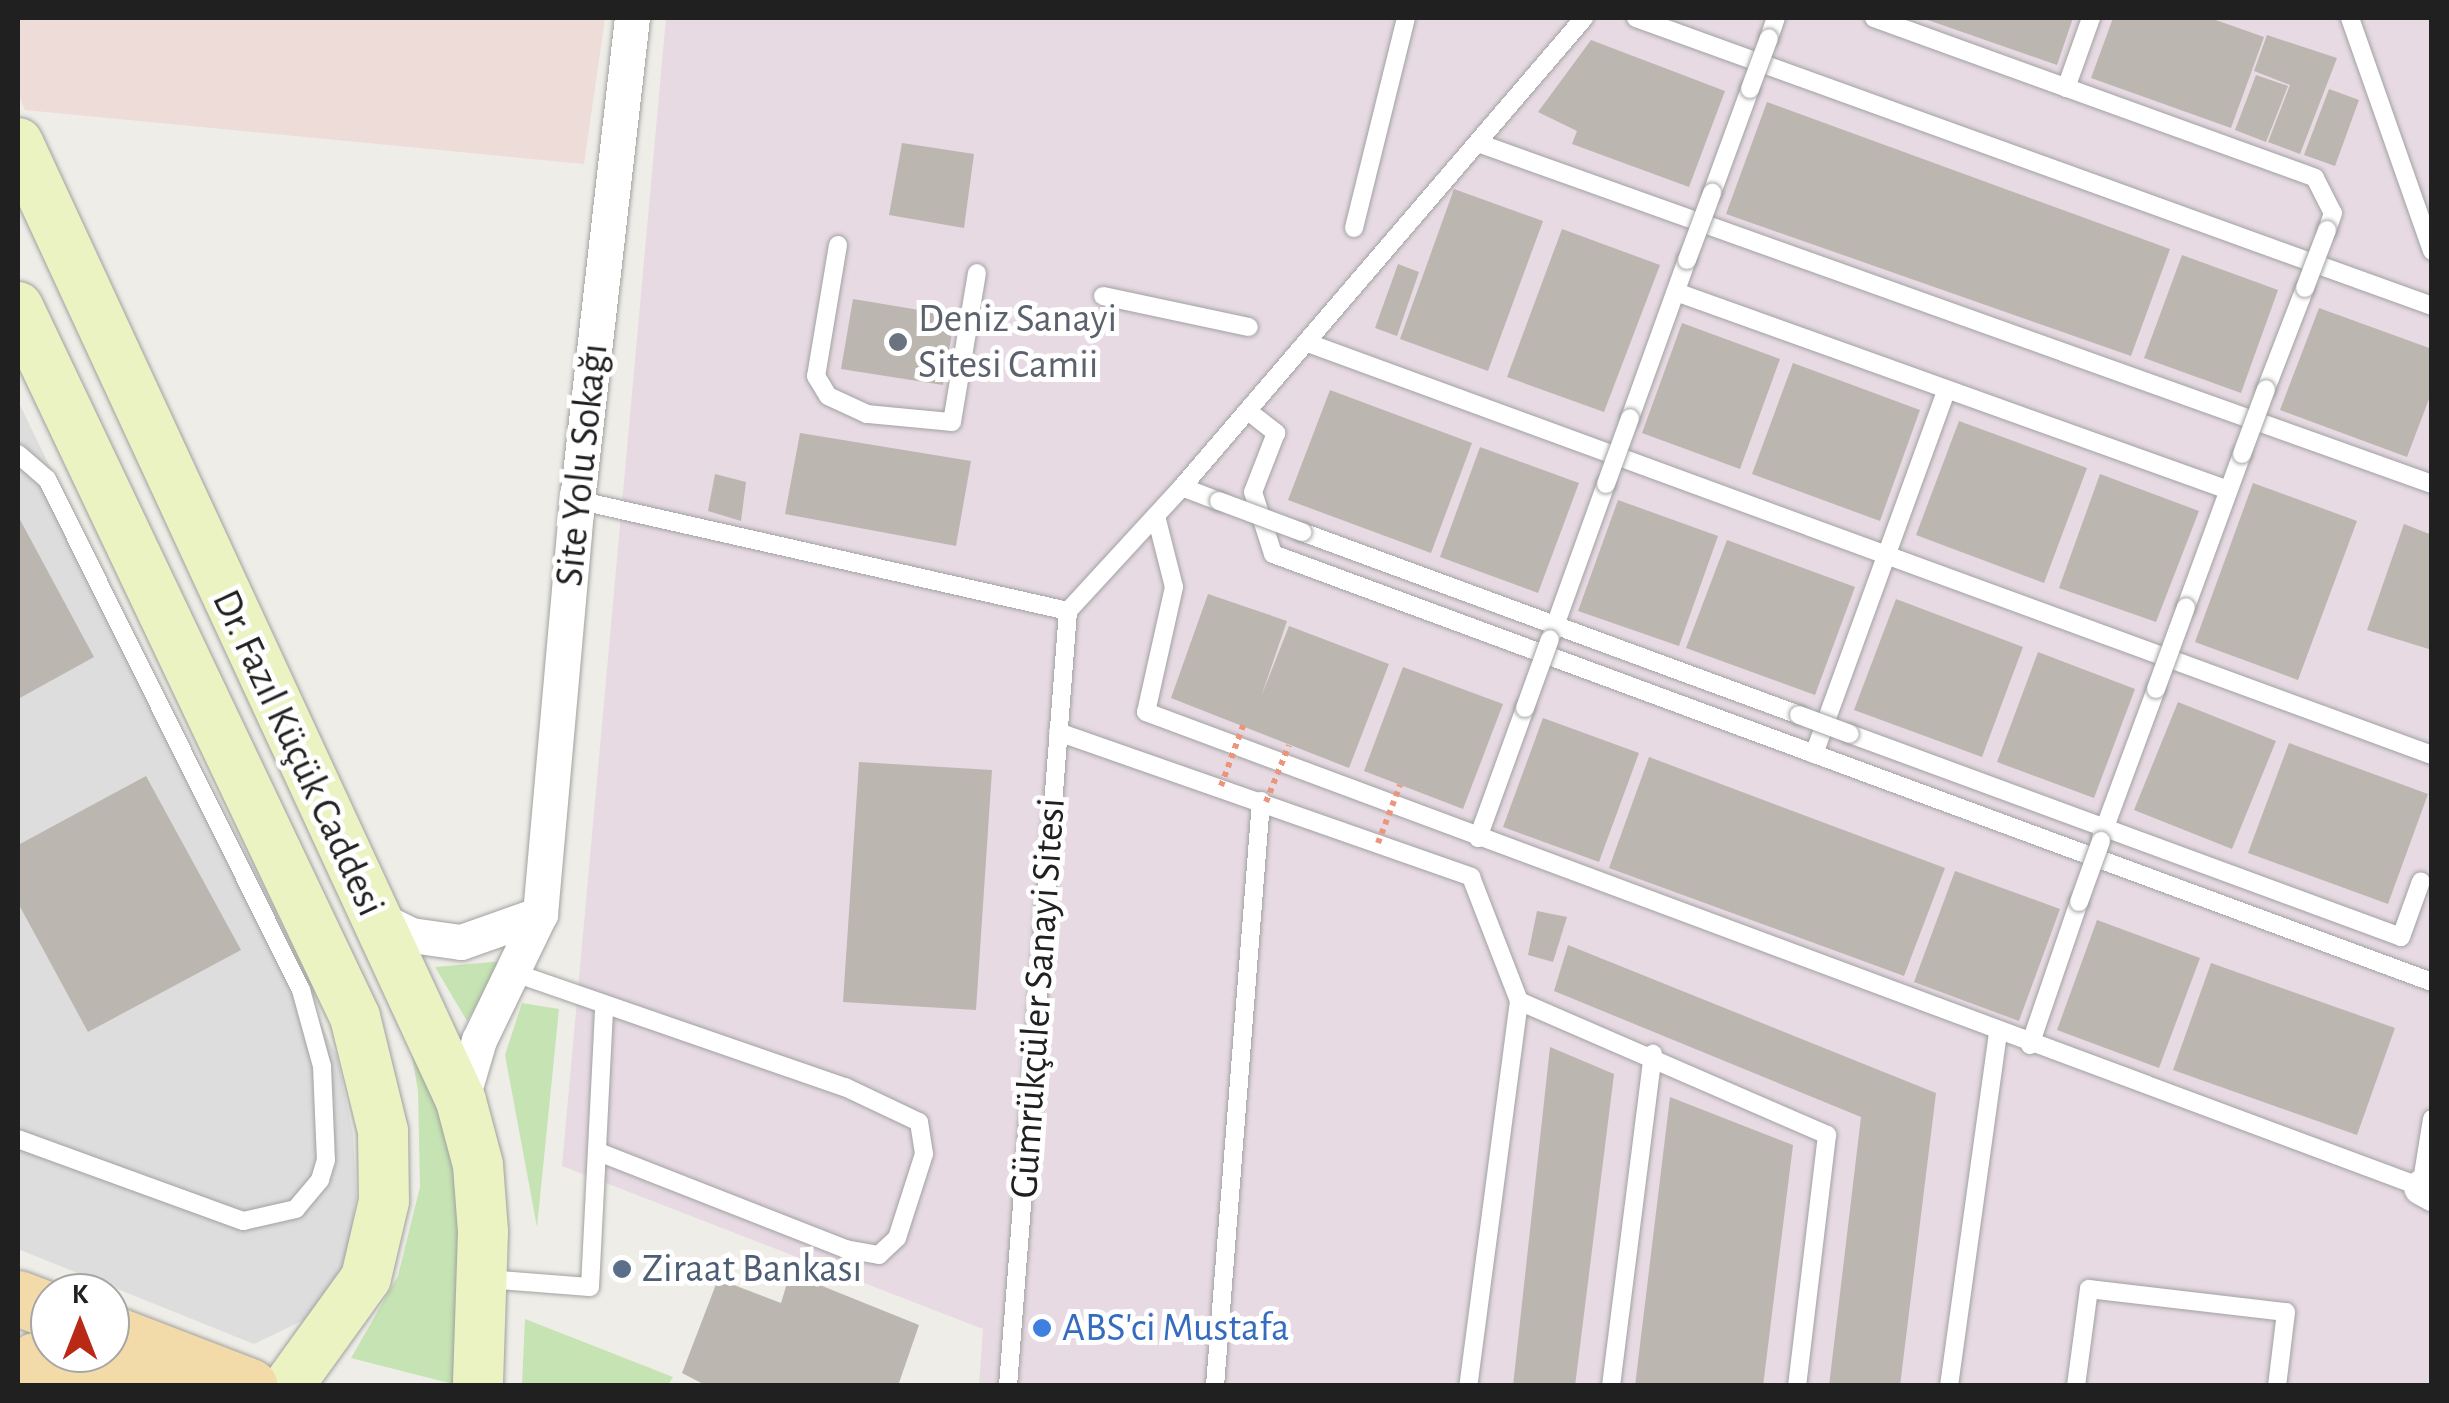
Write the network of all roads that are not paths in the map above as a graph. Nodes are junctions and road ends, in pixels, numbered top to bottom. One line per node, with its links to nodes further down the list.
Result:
1 (632, 18): 28 (street, Site Yolu Sokağı)
2 (1406, 18): 12 (lane)
3 (1584, 18): 11 (lane)
4 (1636, 18): 18 (lane)
5 (1776, 18): 16 (lane, bridge)
6 (1874, 18): 9 (lane)
7 (2091, 18): 9 (lane)
8 (2350, 18): 14 (lane)
9 (2066, 88): 27 (lane, bridge)
10 (18, 143): 41 (main road, Dr. Fazıl Küçük Caddesi)
11 (1478, 143): 21 (lane); 25 (lane)
12 (1354, 228)
13 (838, 244): 15 (lane)
14 (2432, 251)
15 (977, 272)
16 (1676, 292): 22 (lane); 32 (lane, bridge)
17 (1103, 296): 19 (lane)
18 (2432, 306)
19 (1250, 327)
20 (24, 337): 59 (main road, Dr. Fazıl Küçük Caddesi)
21 (1308, 343): 23 (lane); 30 (lane)
22 (1946, 390): 27 (lane); 30 (lane)
23 (1248, 411): 26 (lane); 34 (lane)
24 (18, 454): 51 (lane)
25 (2432, 484)
26 (1182, 487): 29 (lane); 32 (lane, bridge)
27 (2228, 490): 37 (lane, bridge)
28 (577, 500): 31 (lane); 40 (street, Site Yolu Sokağı)
29 (1156, 516): 31 (lane); 38 (lane)
30 (1886, 555): 34 (lane); 35 (lane)
31 (1068, 612): 33 (lane, Gümrükçüler Sanayi Sitesi)
32 (1552, 632): 37 (lane, bridge); 38 (lane, bridge)
33 (1058, 732): 36 (lane); 61 (lane, Gümrükçüler Sanayi Sitesi)
34 (1814, 754): 43 (lane)
35 (2432, 755)
36 (1264, 802): 44 (lane); 62 (lane)
37 (2103, 834): 39 (lane); 47 (lane, bridge)
38 (1478, 838): 46 (lane)
39 (2421, 881)
40 (540, 914): 41 (street); 42 (street)
41 (372, 916): 49 (main road, Dr. Fazıl Küçük Caddesi)
42 (512, 972): 45 (lane); 49 (street)
43 (2432, 982)
44 (1519, 1001): 48 (lane); 63 (lane)
45 (604, 1007): 52 (lane); 52 (lane)
46 (1998, 1033): 47 (lane); 66 (lane)
47 (2030, 1044): 53 (lane)
48 (1653, 1054): 64 (lane); 65 (lane)
49 (461, 1101): 54 (main road, Dr. Fazıl Küçük Caddesi)
50 (2432, 1119): 53 (lane)
51 (18, 1139)
52 (598, 1152): 54 (lane)
53 (2426, 1190)
54 (482, 1279): 60 (main road, Dr. Fazıl Küçük Caddesi)
55 (130, 1340): 58 (main road)
56 (18, 1374): 57 (main road)
57 (158, 1386)
58 (250, 1386)
59 (288, 1386)
60 (478, 1386)
61 (1008, 1386)
62 (1215, 1386)
63 (1468, 1386)
64 (1610, 1386)
65 (1798, 1386)
66 (1949, 1386)
67 (2076, 1386): 68 (lane)
68 (2277, 1386)

